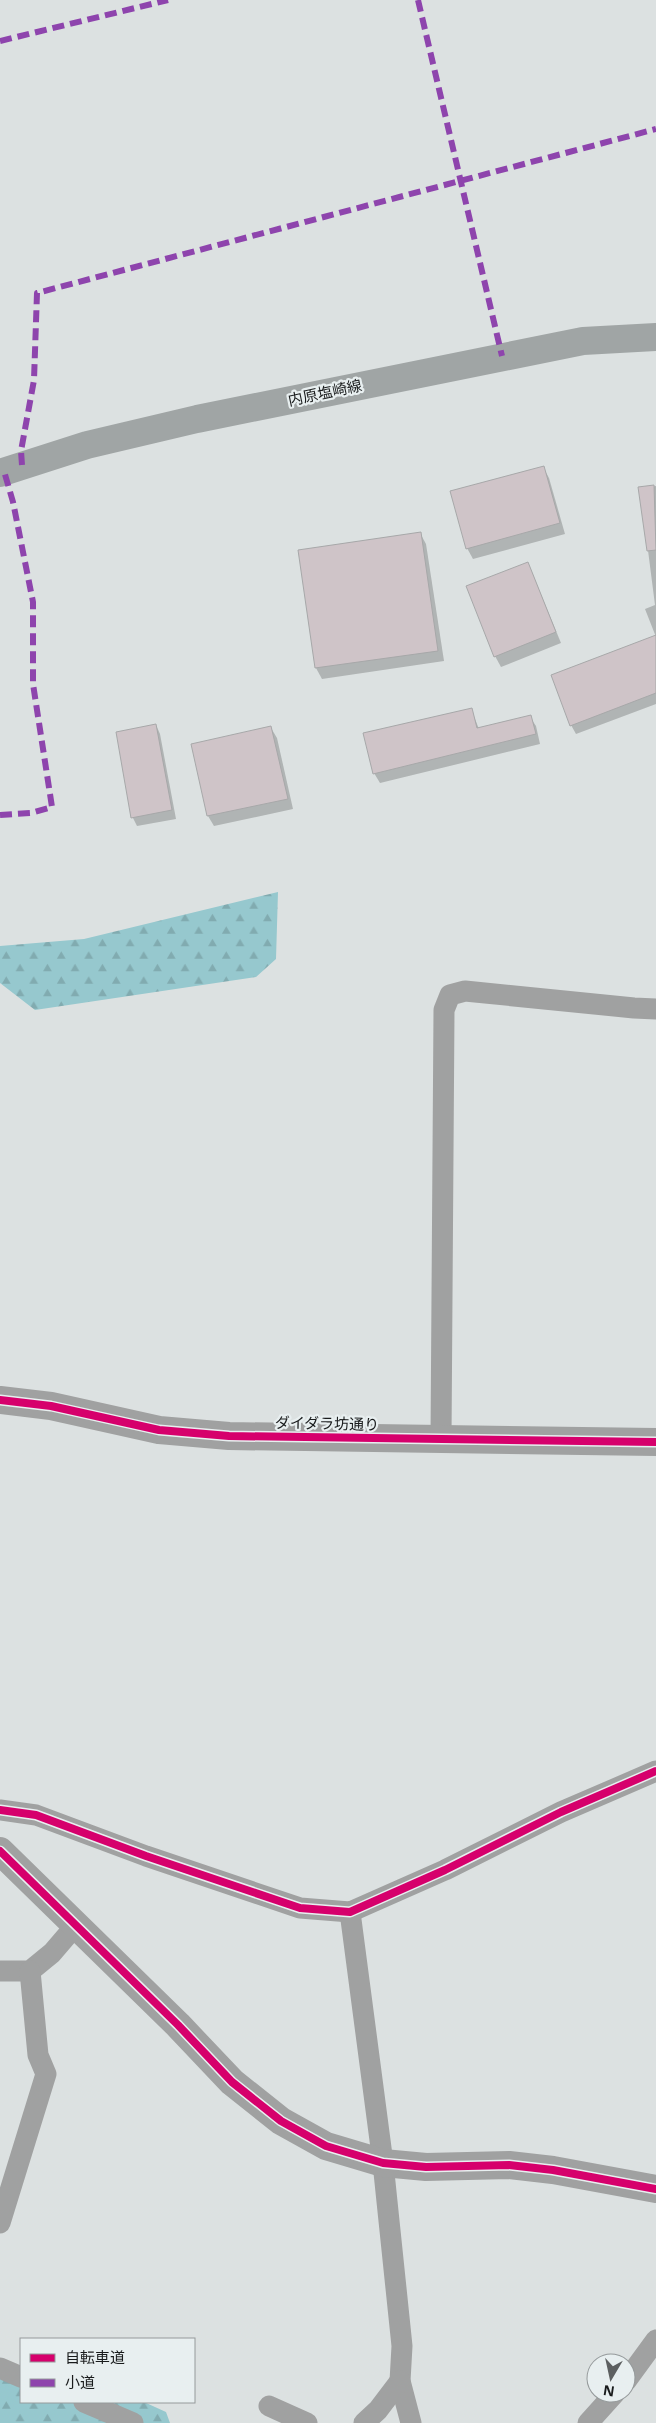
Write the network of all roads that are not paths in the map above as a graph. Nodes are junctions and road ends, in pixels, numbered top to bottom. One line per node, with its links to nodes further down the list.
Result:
1 (656, 337): 2 (main road, 内原塩崎線)
2 (0, 473)
3 (656, 1008): 5 (street)
4 (0, 1400): 5 (street, ダイダラ坊通り)
5 (441, 1439): 6 (street, ダイダラ坊通り)
6 (656, 1442)
7 (656, 1772): 10 (street)
8 (0, 1810): 10 (street)
9 (0, 1851): 11 (street)
10 (350, 1912): 14 (street)
11 (76, 1925): 13 (street); 14 (street)
12 (0, 1971): 13 (street)
13 (30, 1971): 16 (street)
14 (383, 2162): 15 (street); 21 (street)
15 (656, 2190)
16 (0, 2223)
17 (656, 2340): 18 (street)
18 (636, 2367)
19 (0, 2368): 20 (street)
20 (20, 2377)
21 (400, 2381): 27 (street); 28 (street)
22 (86, 2403): 25 (street)
23 (606, 2403): 29 (street)
24 (269, 2406): 26 (street)
25 (133, 2423)
26 (307, 2423)
27 (364, 2423)
28 (411, 2423)
29 (588, 2423)

